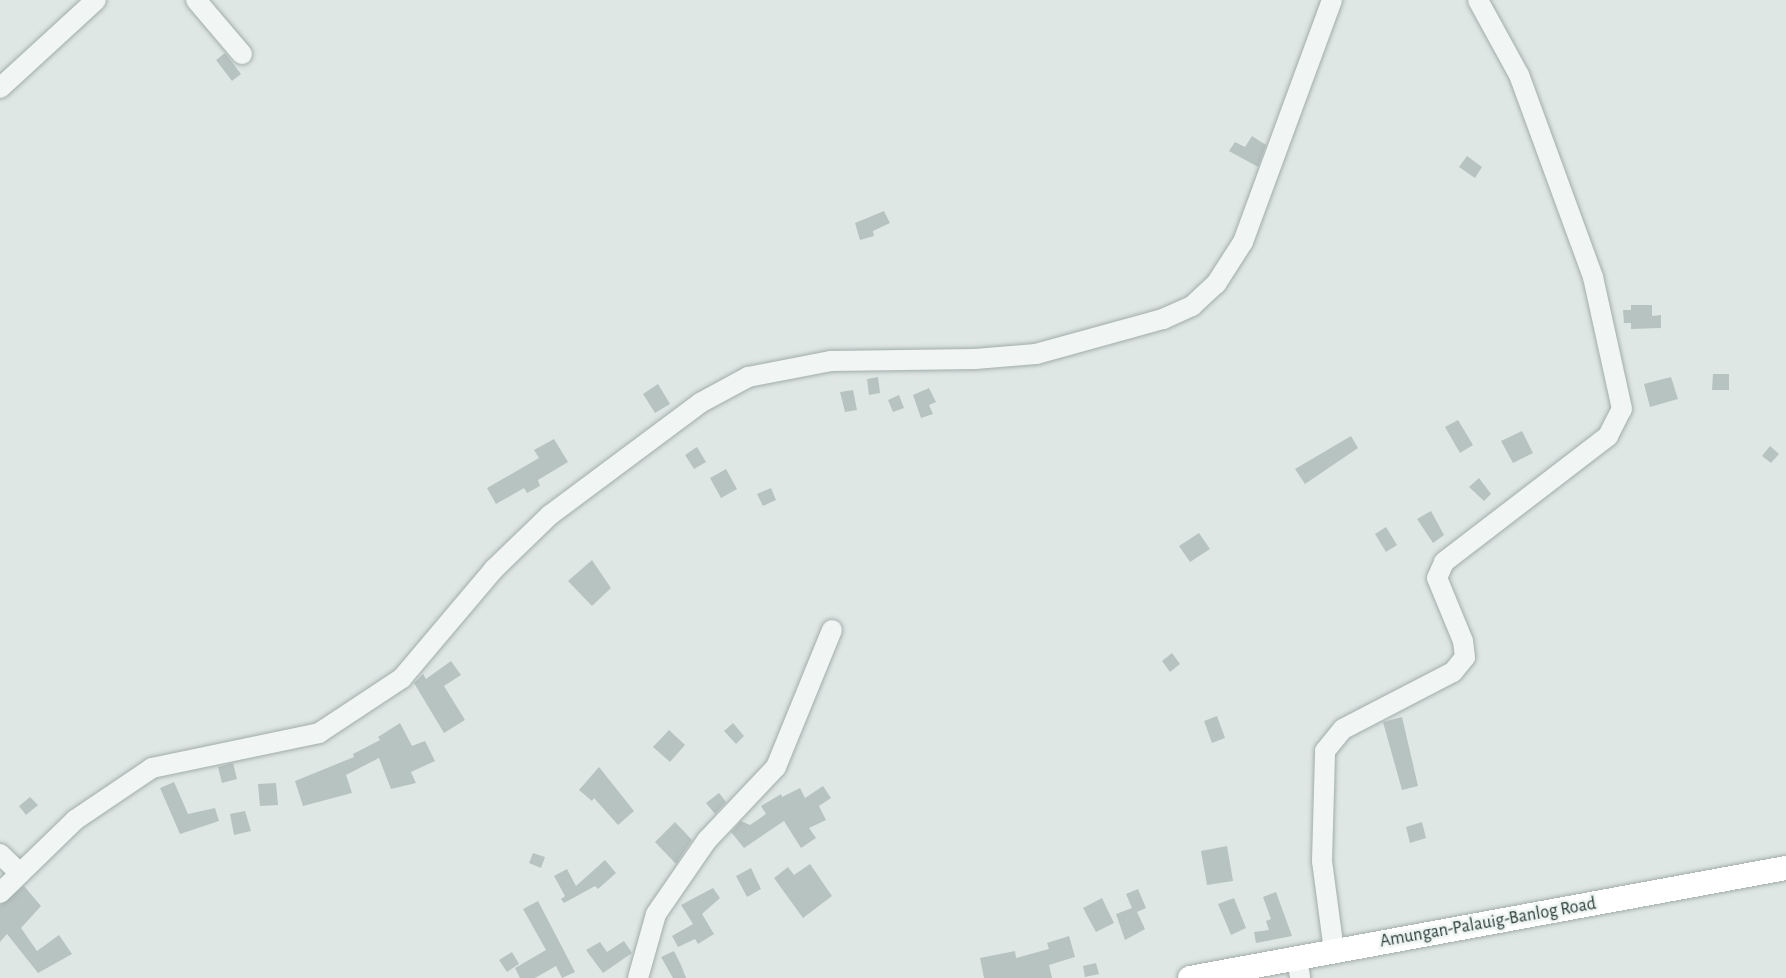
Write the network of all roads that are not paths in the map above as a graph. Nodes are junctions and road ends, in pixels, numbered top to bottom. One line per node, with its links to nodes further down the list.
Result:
1 (96, 0): 6 (street)
2 (196, 0): 5 (street)
3 (1332, 0): 10 (street)
4 (1478, 0): 12 (street)
5 (242, 54)
6 (0, 88)
7 (832, 630): 14 (street)
8 (0, 854): 10 (street)
9 (1786, 868): 12 (main road, Amungan-Palauig-Banlog Road)
10 (20, 873): 11 (street)
11 (0, 893)
12 (1334, 951): 13 (main road, Amungan-Palauig-Banlog Road)
13 (1299, 968): 15 (main road, Amungan-Palauig-Banlog Road)
14 (638, 978)
15 (1190, 978)

